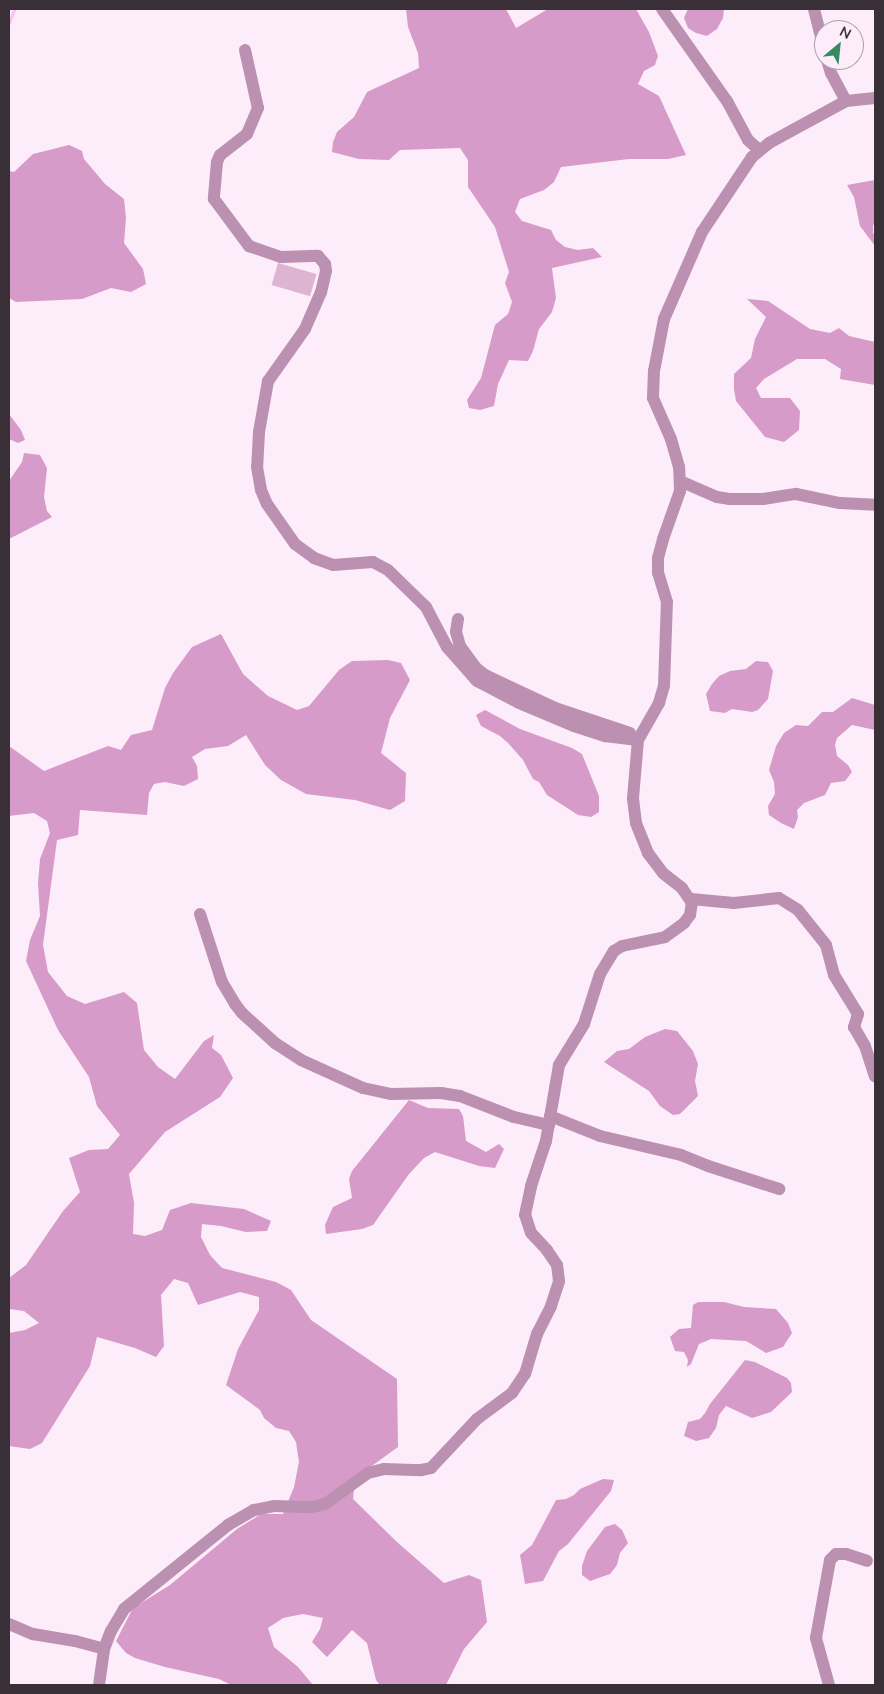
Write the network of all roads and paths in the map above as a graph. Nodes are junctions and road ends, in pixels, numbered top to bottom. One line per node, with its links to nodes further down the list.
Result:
1 (662, 9): 6 (street)
2 (245, 50): 10 (street)
3 (831, 70): 5 (street)
4 (875, 98): 5 (street)
5 (846, 101): 6 (street)
6 (759, 150): 7 (street)
7 (680, 481): 8 (street); 10 (street)
8 (875, 505)
9 (458, 619): 10 (street)
10 (639, 738): 11 (street)
11 (691, 900): 13 (street); 14 (street)
12 (200, 914): 14 (street)
13 (875, 1076)
14 (550, 1120): 15 (street); 18 (street)
15 (779, 1189)
16 (867, 1561): 20 (street)
17 (9, 1624): 18 (street)
18 (104, 1650): 19 (street)
19 (99, 1685)
20 (829, 1685)

